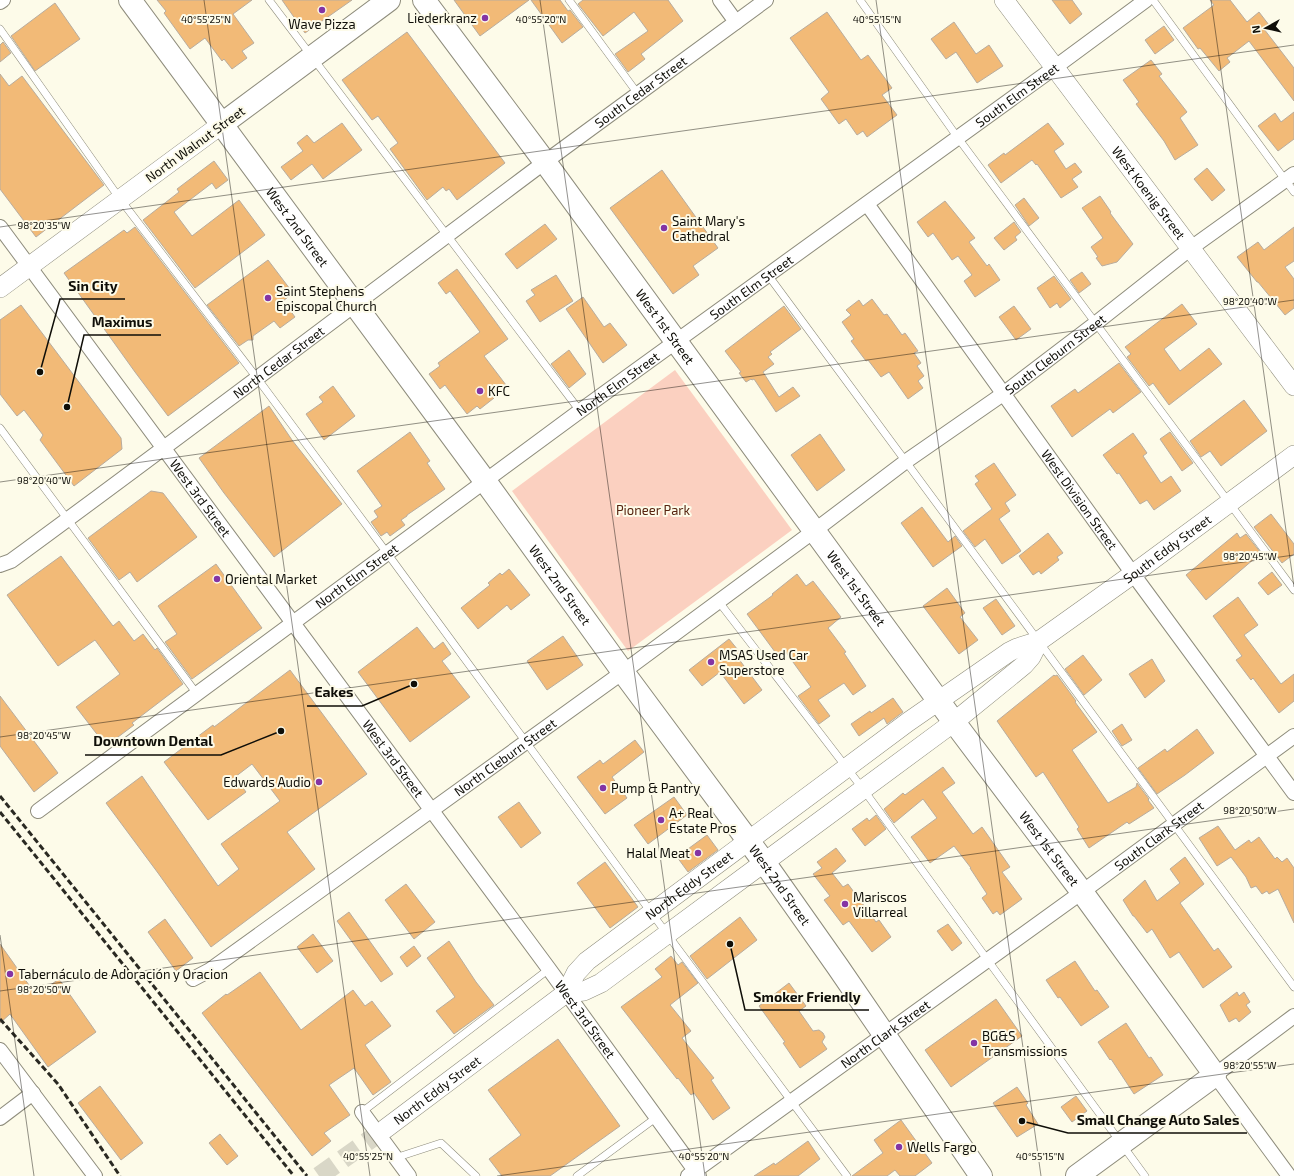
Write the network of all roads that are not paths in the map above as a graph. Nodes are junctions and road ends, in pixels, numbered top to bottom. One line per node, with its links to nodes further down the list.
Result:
1 (3, 0): 13 (street)
2 (130, 0): 19 (main road, West 2nd Street)
3 (269, 0): 16 (lane)
4 (389, 0): 16 (main road, North Walnut Street)
5 (424, 0): 21 (main road, West 1st Street)
6 (569, 0): 18 (lane)
7 (720, 0): 14 (street)
8 (766, 0): 14 (street, South Cedar Street)
9 (860, 0): 20 (lane)
10 (1004, 0): 17 (main road, West Koenig Street)
11 (1146, 0): 17 (street, South Elm Street)
12 (1153, 0): 22 (lane)
13 (0, 2)
14 (736, 22): 18 (street, South Cedar Street)
15 (0, 29): 24 (lane)
16 (313, 58): 19 (main road, North Walnut Street); 27 (lane)
17 (1054, 68): 20 (street, South Elm Street); 28 (main road, West Koenig Street)
18 (638, 94): 21 (street, South Cedar Street)
19 (222, 124): 24 (main road, North Walnut Street); 32 (main road, West 2nd Street)
20 (958, 138): 25 (street, South Elm Street); 33 (lane)
21 (545, 162): 27 (street, North Cedar Street); 34 (main road, West 1st Street)
22 (1290, 177): 23 (lane); 28 (street, South Cleburn Street)
23 (1294, 192)
24 (120, 199): 29 (main road, North Walnut Street); 35 (lane)
25 (867, 204): 30 (street, South Elm Street); 37 (street, West Division Street)
26 (0, 227): 29 (street, West 3rd Street)
27 (448, 236): 32 (street, North Cedar Street); 38 (lane)
28 (1190, 248): 33 (street, South Cleburn Street); 36 (main road, West Koenig Street)
29 (29, 266): 31 (main road, North Walnut Street); 40 (street, West 3rd Street)
30 (768, 274): 34 (street, South Elm Street); 42 (lane)
31 (0, 288)
32 (355, 306): 35 (street, North Cedar Street); 43 (main road, West 2nd Street)
33 (1096, 323): 37 (street, South Cleburn Street); 44 (lane)
34 (675, 342): 38 (street, North Elm Street); 46 (main road, West 1st Street)
35 (257, 378): 40 (street, North Cedar Street); 47 (lane)
36 (1294, 386)
37 (1003, 394): 42 (street, South Cleburn Street); 49 (street, West Division Street)
38 (580, 411): 43 (street, North Elm Street)
39 (0, 428): 45 (lane)
40 (163, 448): 45 (street, North Cedar Street); 52 (street, West 3rd Street)
41 (1294, 455): 44 (main road, South Eddy Street)
42 (905, 462): 46 (street, South Cleburn Street); 53 (lane)
43 (485, 481): 47 (street, North Elm Street); 54 (main road, West 2nd Street)
44 (1230, 503): 49 (main road, South Eddy Street); 50 (lane)
45 (67, 520): 48 (street, North Cedar Street); 55 (lane)
46 (814, 531): 51 (street, North Cleburn Street); 56 (main road, West 1st Street)
47 (387, 553): 52 (street, North Elm Street); 59 (lane)
48 (5, 563)
49 (1133, 574): 53 (main road, South Eddy Street); 60 (street, West Division Street)
50 (1294, 590)
51 (719, 602): 54 (street, North Cleburn Street); 61 (lane)
52 (293, 623): 55 (street, North Elm Street); 64 (street, West 3rd Street)
53 (1039, 641): 56 (main road, South Eddy Street); 57 (main road, South Eddy Street); 66 (lane)
54 (623, 672): 59 (street, North Cleburn Street); 67 (main road, West 2nd Street)
55 (197, 694): 65 (street, North Elm Street)
56 (938, 701): 57 (main road, West 1st Street); 61 (main road, North Eddy Street)
57 (954, 722): 62 (main road, North Eddy Street); 69 (main road, West 1st Street)
58 (1294, 736): 60 (street, South Clark Street)
59 (526, 741): 64 (street, North Cleburn Street); 70 (lane)
60 (1266, 756): 63 (street, West Division Street); 66 (street, South Clark Street)
61 (846, 767): 62 (lane); 67 (main road, North Eddy Street)
62 (863, 789): 68 (main road, North Eddy Street); 72 (lane)
63 (1294, 793)
64 (431, 810): 73 (street, West 3rd Street); 74 (street, North Cleburn Street)
65 (38, 811)
66 (1174, 824): 69 (street, South Clark Street); 75 (lane)
67 (748, 840): 68 (main road, West 2nd Street); 70 (main road, North Eddy Street)
68 (764, 862): 71 (main road, North Eddy Street); 78 (main road, West 2nd Street)
69 (1082, 892): 72 (street, North Clark Street); 80 (main road, West 1st Street)
70 (651, 912): 71 (lane); 76 (main road, North Eddy Street)
71 (667, 934): 76 (main road, North Eddy Street); 82 (lane)
72 (987, 961): 78 (street, North Clark Street); 87 (lane)
73 (549, 969): 76 (street, West 3rd Street); 83 (lane)
74 (193, 979)
75 (1294, 987)
76 (566, 993): 84 (street, West 3rd Street); 86 (main road, North Eddy Street)
77 (1294, 1016): 80 (street)
78 (884, 1036): 82 (street, North Clark Street); 95 (main road, West 2nd Street)
79 (0, 1050): 81 (street)
80 (1215, 1075): 87 (main road); 98 (street, West 1st Street)
81 (33, 1093): 85 (street); 90 (street)
82 (792, 1101): 89 (street, North Clark Street); 94 (lane)
83 (362, 1112): 88 (street)
84 (657, 1117): 89 (street, West 3rd Street); 93 (lane)
85 (0, 1118)
86 (384, 1129)
87 (1121, 1143): 96 (main road); 97 (lane)
88 (395, 1158): 91 (street); 92 (lane)
89 (694, 1174)
90 (94, 1176)
91 (409, 1176)
92 (476, 1176)
93 (576, 1176)
94 (847, 1176)
95 (981, 1176)
96 (1077, 1176)
97 (1145, 1176)
98 (1289, 1176)

